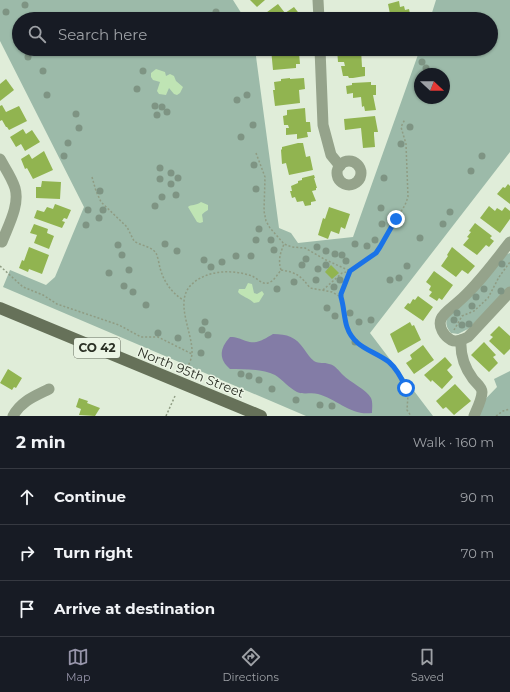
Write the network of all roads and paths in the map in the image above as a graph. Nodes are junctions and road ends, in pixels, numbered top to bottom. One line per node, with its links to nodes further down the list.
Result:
1 (318, 0): 2 (street)
2 (318, 12)
3 (320, 56): 7 (street)
4 (405, 119): 15 (path)
5 (256, 153): 10 (path)
6 (0, 159): 9 (street)
7 (340, 166)
8 (92, 177): 19 (path)
9 (2, 242)
10 (284, 244): 14 (path); 15 (path)
11 (509, 244): 21 (street)
12 (510, 262): 21 (path)
13 (0, 266): 23 (path)
14 (281, 270): 16 (path); 19 (path)
15 (350, 271): 16 (path); 18 (path)
16 (323, 290): 18 (path)
17 (510, 292): 22 (street)
18 (341, 297): 31 (path)
19 (183, 300): 23 (path)
20 (0, 308): 30 (main road, North 95th Street / CO 42)
21 (450, 339): 22 (street)
22 (461, 340): 32 (street)
23 (192, 354): 24 (path)
24 (187, 368)
25 (49, 389): 28 (street)
26 (176, 396): 29 (path)
27 (510, 409): 33 (path)
28 (13, 416)
29 (166, 416)
30 (261, 416)
31 (411, 416)
32 (474, 416)
33 (496, 416)

